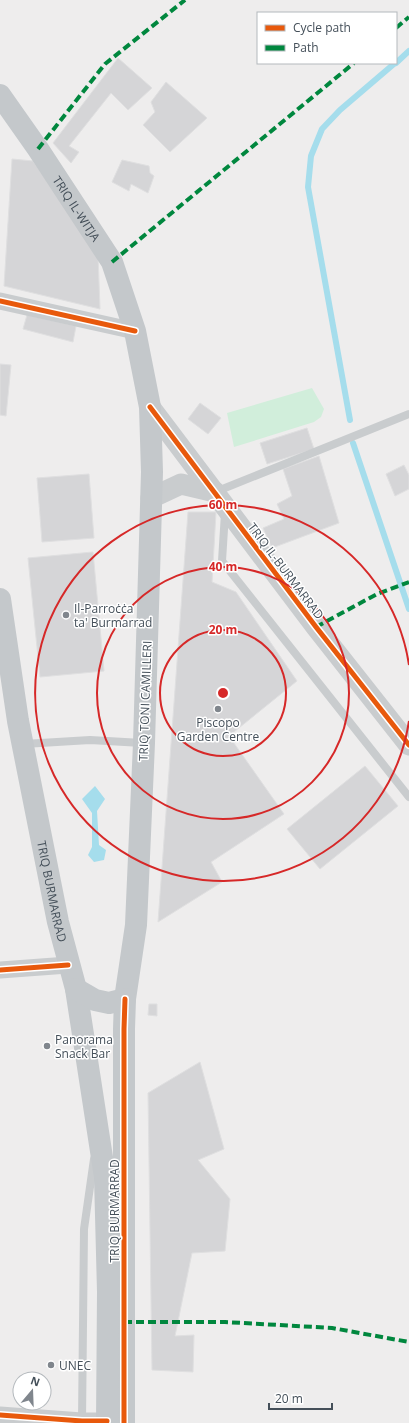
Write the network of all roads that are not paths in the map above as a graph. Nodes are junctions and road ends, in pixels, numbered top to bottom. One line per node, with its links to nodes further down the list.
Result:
1 (0, 95): 3 (main road, TRIQ IL-WITJA)
2 (0, 301): 3 (street)
3 (136, 331): 4 (main road, TRIQ TONI CAMILLERI)
4 (150, 407): 6 (main road, TRIQ TONI CAMILLERI); 7 (street, TRIQ IL-BURMARRAD)
5 (409, 414): 7 (lane)
6 (150, 498): 7 (street); 10 (main road, TRIQ TONI CAMILLERI)
7 (220, 499): 11 (street, TRIQ IL-BURMARRAD); 12 (lane)
8 (1, 611): 9 (main road, TRIQ BURMARRAD)
9 (24, 744): 10 (lane); 13 (main road, TRIQ BURMARRAD)
10 (144, 744): 16 (main road, TRIQ TONI CAMILLERI)
11 (409, 745)
12 (409, 797)
13 (68, 965): 14 (street); 15 (main road, TRIQ BURMARRAD)
14 (0, 970)
15 (76, 988): 16 (main road); 17 (main road, TRIQ BURMARRAD)
16 (126, 999): 20 (main road, TRIQ BURMARRAD)
17 (98, 1136): 19 (lane); 20 (main road, TRIQ BURMARRAD)
18 (0, 1415): 19 (street)
19 (82, 1421): 20 (street)
20 (112, 1422)

